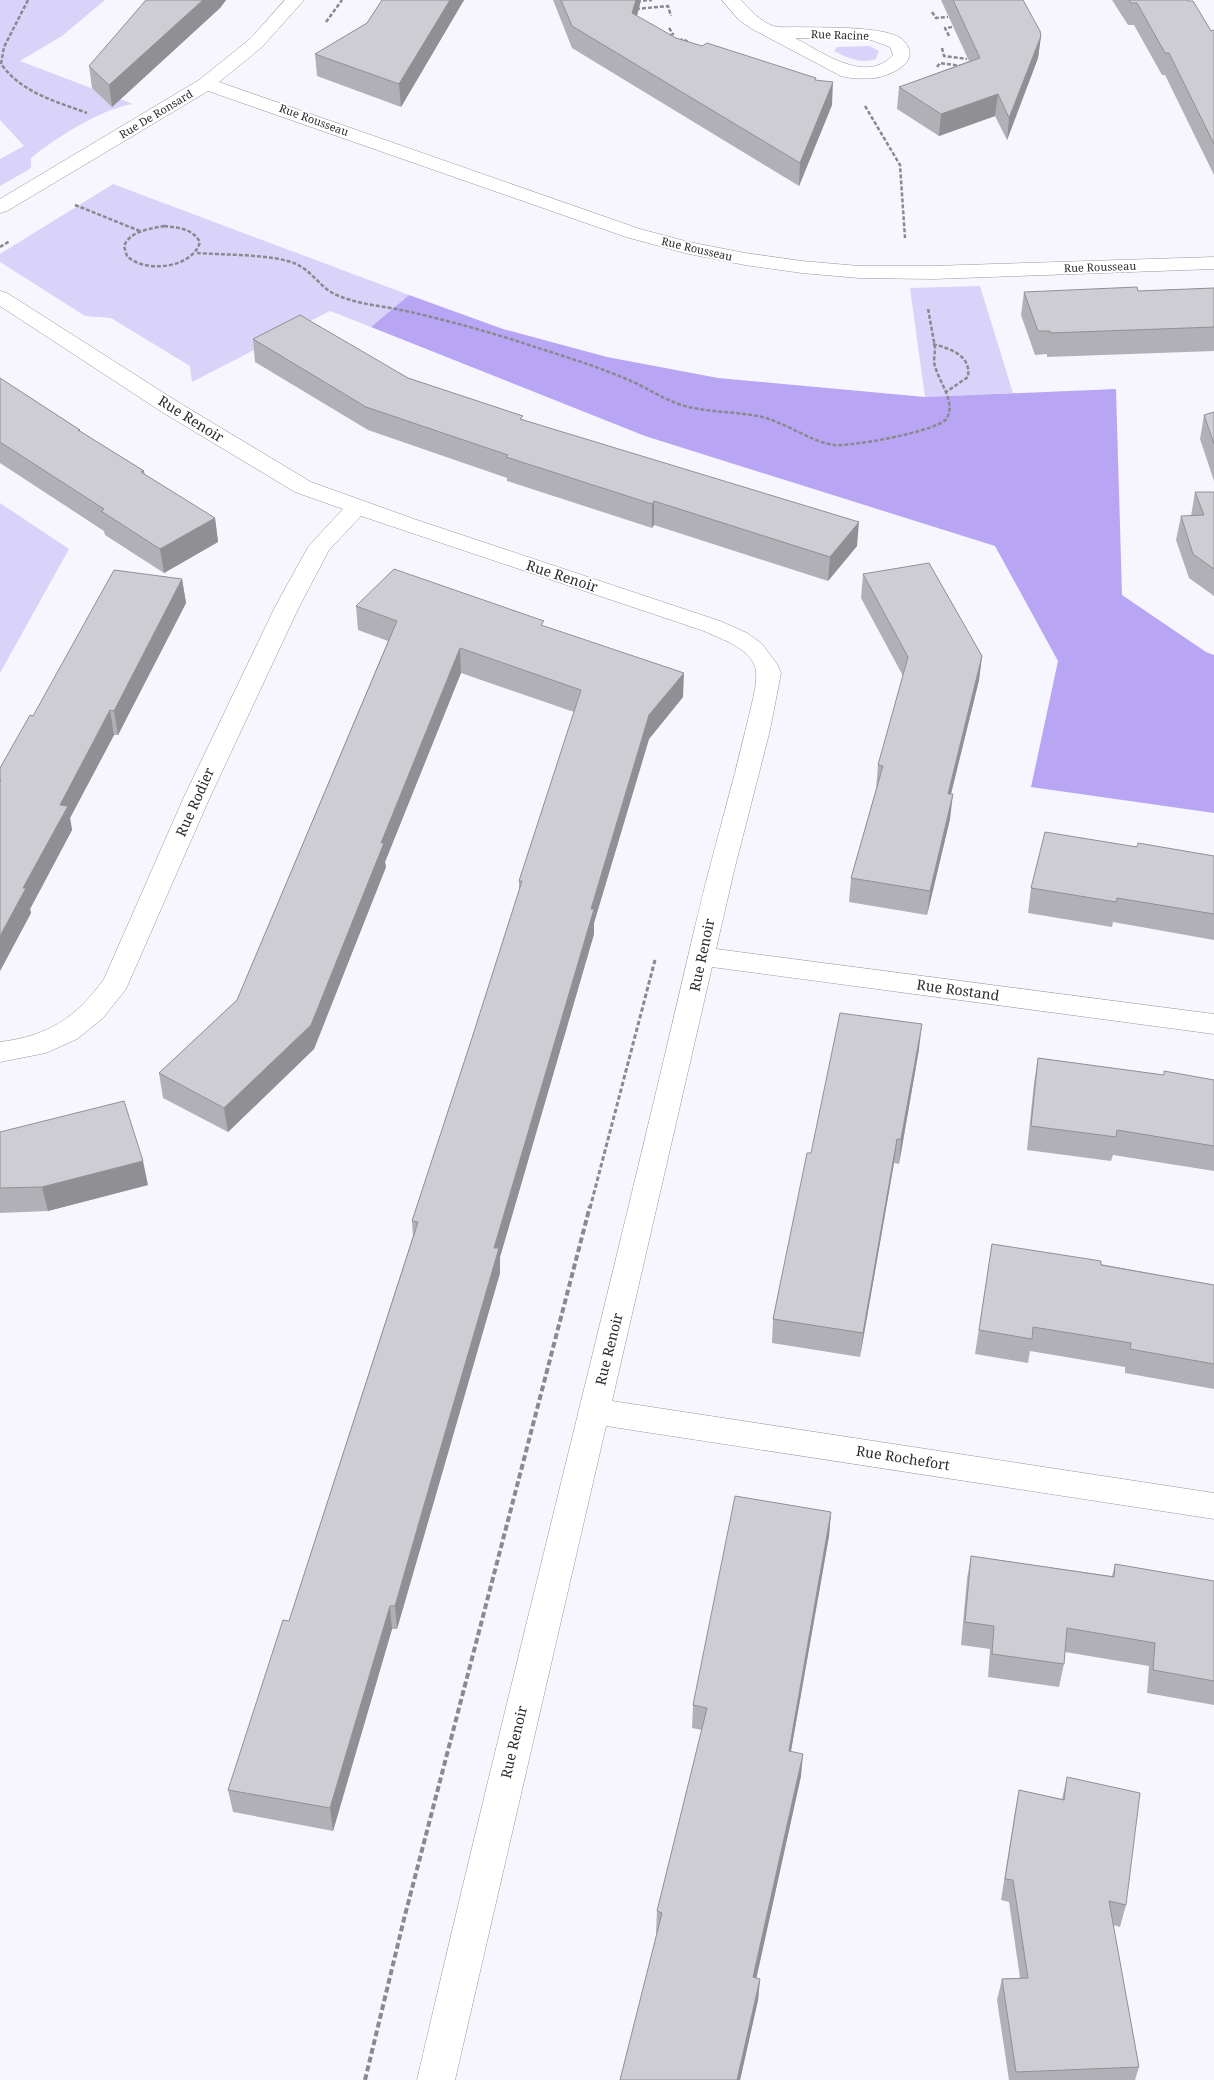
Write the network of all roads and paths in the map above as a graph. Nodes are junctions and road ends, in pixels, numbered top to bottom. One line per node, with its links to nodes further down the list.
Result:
1 (28, 0): 23 (path)
2 (295, 0): 21 (street, Rue De Ronsard)
3 (652, 0): 5 (path)
4 (731, 0): 12 (street, Rue Racine)
5 (635, 1)
6 (632, 10): 8 (path)
7 (932, 12): 9 (path)
8 (671, 16)
9 (948, 17)
10 (953, 27): 13 (path)
11 (669, 28): 14 (path)
12 (773, 32): 12 (street, Rue Racine)
13 (949, 36)
14 (664, 37)
15 (674, 43): 16 (path)
16 (696, 46)
17 (942, 48): 18 (path)
18 (967, 59)
19 (964, 66): 20 (path)
20 (934, 71)
21 (206, 84): 25 (street, Rue De Ronsard); 29 (street, Rue Rousseau)
22 (861, 100): 27 (path)
23 (92, 115)
24 (69, 203): 26 (path)
25 (0, 207)
26 (140, 232): 28 (path); 28 (path)
27 (905, 240)
28 (197, 252): 33 (path)
29 (1214, 263)
30 (0, 297): 34 (street, Rue Renoir)
31 (928, 304): 32 (path)
32 (933, 344): 33 (path); 33 (path)
33 (946, 392)
34 (357, 507): 35 (street, Rue Renoir); 38 (street, Rue Rodier)
35 (702, 956): 37 (street, Rue Rostand); 39 (street, Rue Renoir)
36 (656, 958): 41 (path)
37 (1214, 1024)
38 (0, 1052)
39 (593, 1411): 40 (street, Rue Rochefort); 42 (street, Rue Renoir)
40 (1214, 1506)
41 (366, 2080)
42 (436, 2080)

